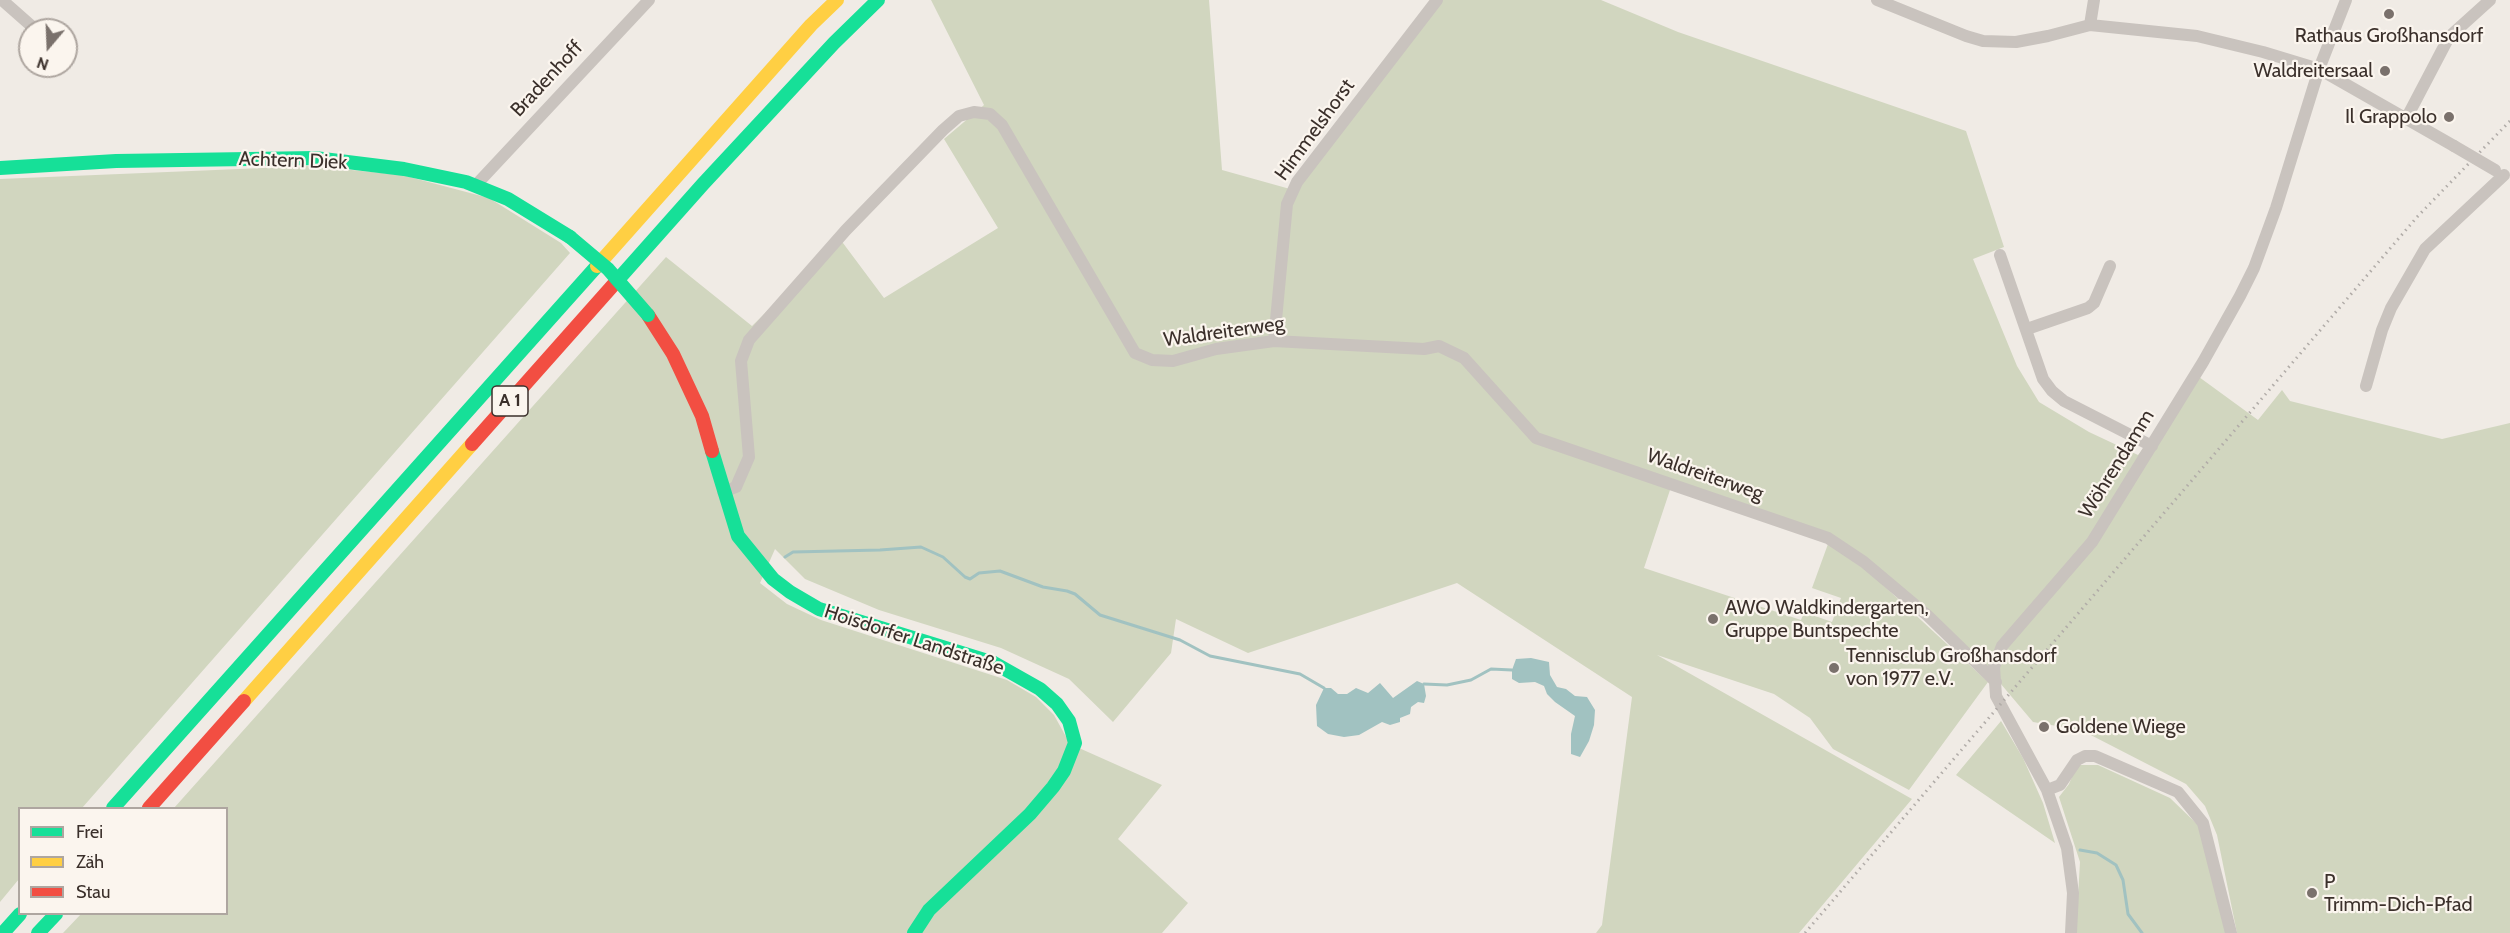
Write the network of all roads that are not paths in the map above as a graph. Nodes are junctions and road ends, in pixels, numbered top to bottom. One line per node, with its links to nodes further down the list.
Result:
1 (2, 0): 10 (street)
2 (649, 0): 16 (street, Bradenhoff)
3 (837, 0): 27 (main road, A 1)
4 (878, 0): 28 (main road, A 1)
5 (1437, 0): 21 (street, Himmelshorst)
6 (1877, 0): 11 (street)
7 (2094, 0): 11 (street)
8 (2346, 0): 12 (street, Wöhrendamm)
9 (2490, 0): 13 (street)
10 (22, 18)
11 (2090, 25): 12 (street)
12 (2319, 69): 13 (street); 23 (street, Wöhrendamm)
13 (2406, 119): 15 (street, bridge)
14 (0, 168): 16 (main road, Achtern Diek)
15 (2503, 174): 22 (street)
16 (475, 186): 17 (main road, Achtern Diek)
17 (570, 237): 24 (main road, Hoisdorfer Landstraße, bridge)
18 (2000, 255): 20 (street)
19 (2110, 266): 20 (street)
20 (2027, 329): 23 (street)
21 (1274, 341): 24 (street, Waldreiterweg); 25 (street, Waldreiterweg)
22 (2366, 386)
23 (2152, 446): 25 (street, Wöhrendamm)
24 (723, 492): 33 (main road, Hoisdorfer Landstraße)
25 (1996, 682): 26 (street, Wöhrendamm)
26 (2048, 790): 34 (street, Wöhrendamm); 35 (street)
27 (114, 807)
28 (150, 807)
29 (19, 915): 31 (main road)
30 (55, 915): 32 (main road)
31 (3, 933)
32 (38, 933)
33 (914, 933)
34 (2071, 933)
35 (2230, 933)

